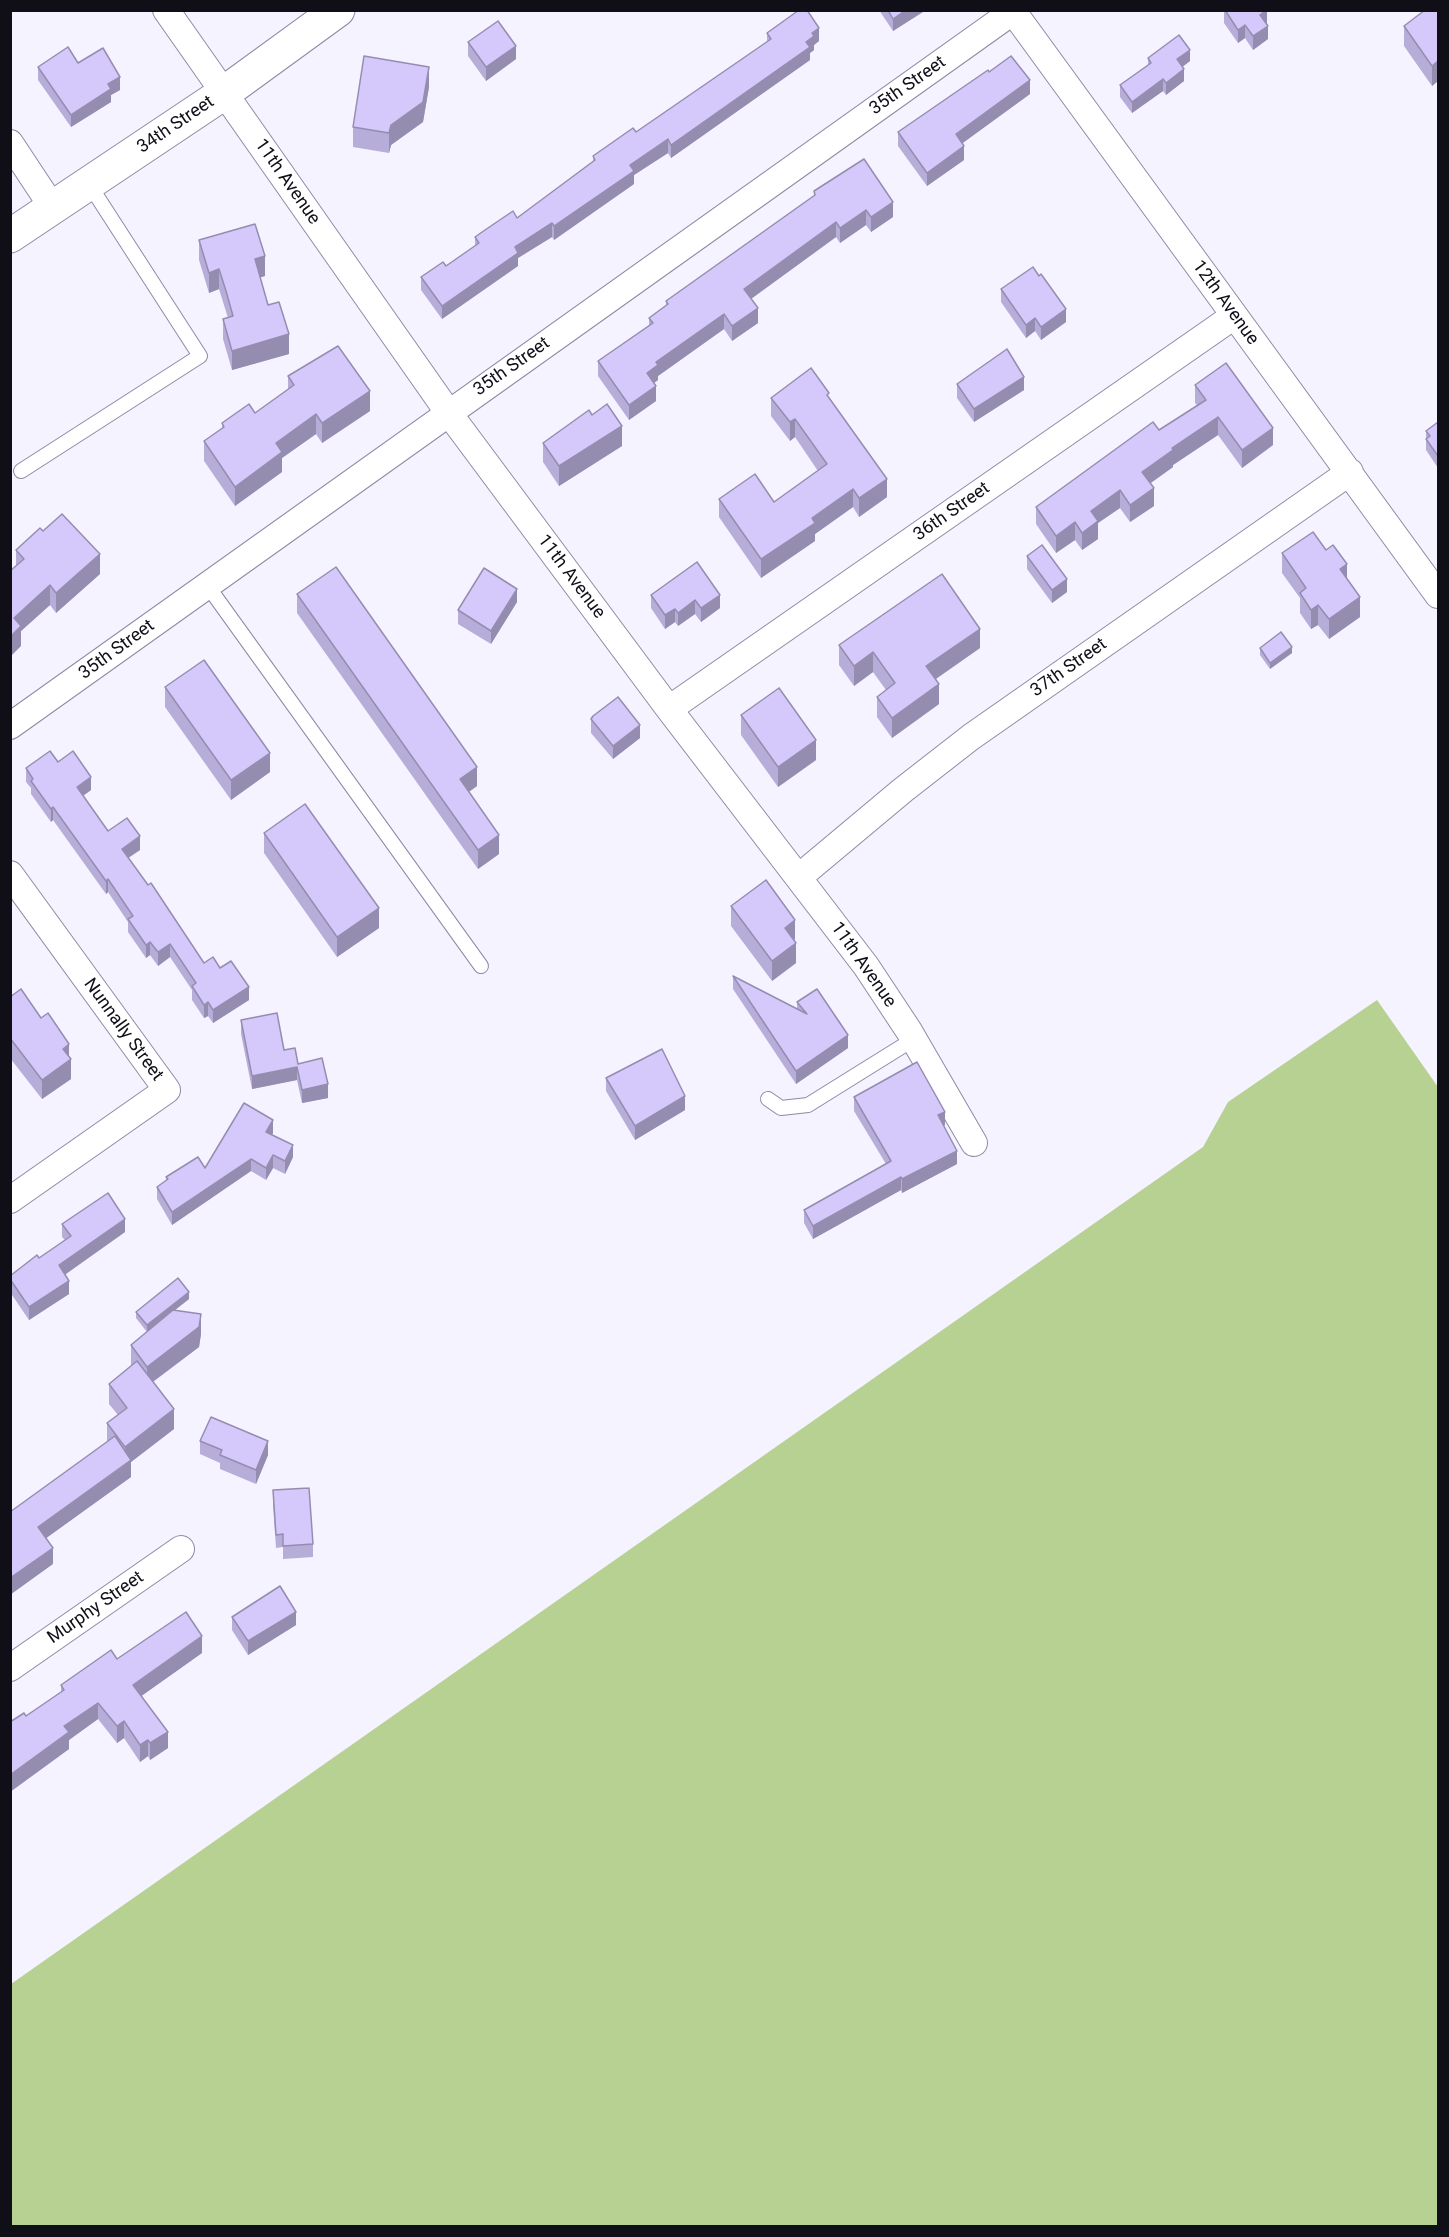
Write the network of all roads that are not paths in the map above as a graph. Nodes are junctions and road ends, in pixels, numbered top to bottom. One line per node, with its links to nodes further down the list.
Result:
1 (166, 10): 4 (street, 11th Avenue)
2 (338, 10): 4 (street, 34th Street)
3 (1013, 11): 9 (street, 12th Avenue); 10 (street, 35th Street)
4 (225, 93): 6 (street, 34th Street); 10 (street, 11th Avenue)
5 (10, 143): 7 (street)
6 (89, 184): 7 (street, 34th Street); 11 (lane)
7 (53, 208): 8 (street, 34th Street)
8 (10, 236)
9 (1234, 316): 12 (street, 12th Avenue); 15 (street, 36th Street)
10 (448, 412): 13 (street, 35th Street); 15 (street, 11th Avenue)
11 (21, 471)
12 (1350, 472): 14 (street, 12th Avenue); 18 (street, 37th Street)
13 (207, 585): 16 (street, 35th Street); 19 (lane)
14 (1438, 595)
15 (669, 709): 18 (street, 11th Avenue)
16 (10, 726)
17 (10, 874): 23 (street, Nunnally Street)
18 (799, 877): 20 (street, 11th Avenue)
19 (481, 966)
20 (914, 1039): 21 (lane); 22 (street, 11th Avenue)
21 (768, 1099)
22 (974, 1143)
23 (10, 1200)
24 (181, 1549): 25 (street, Murphy Street)
25 (10, 1668)

